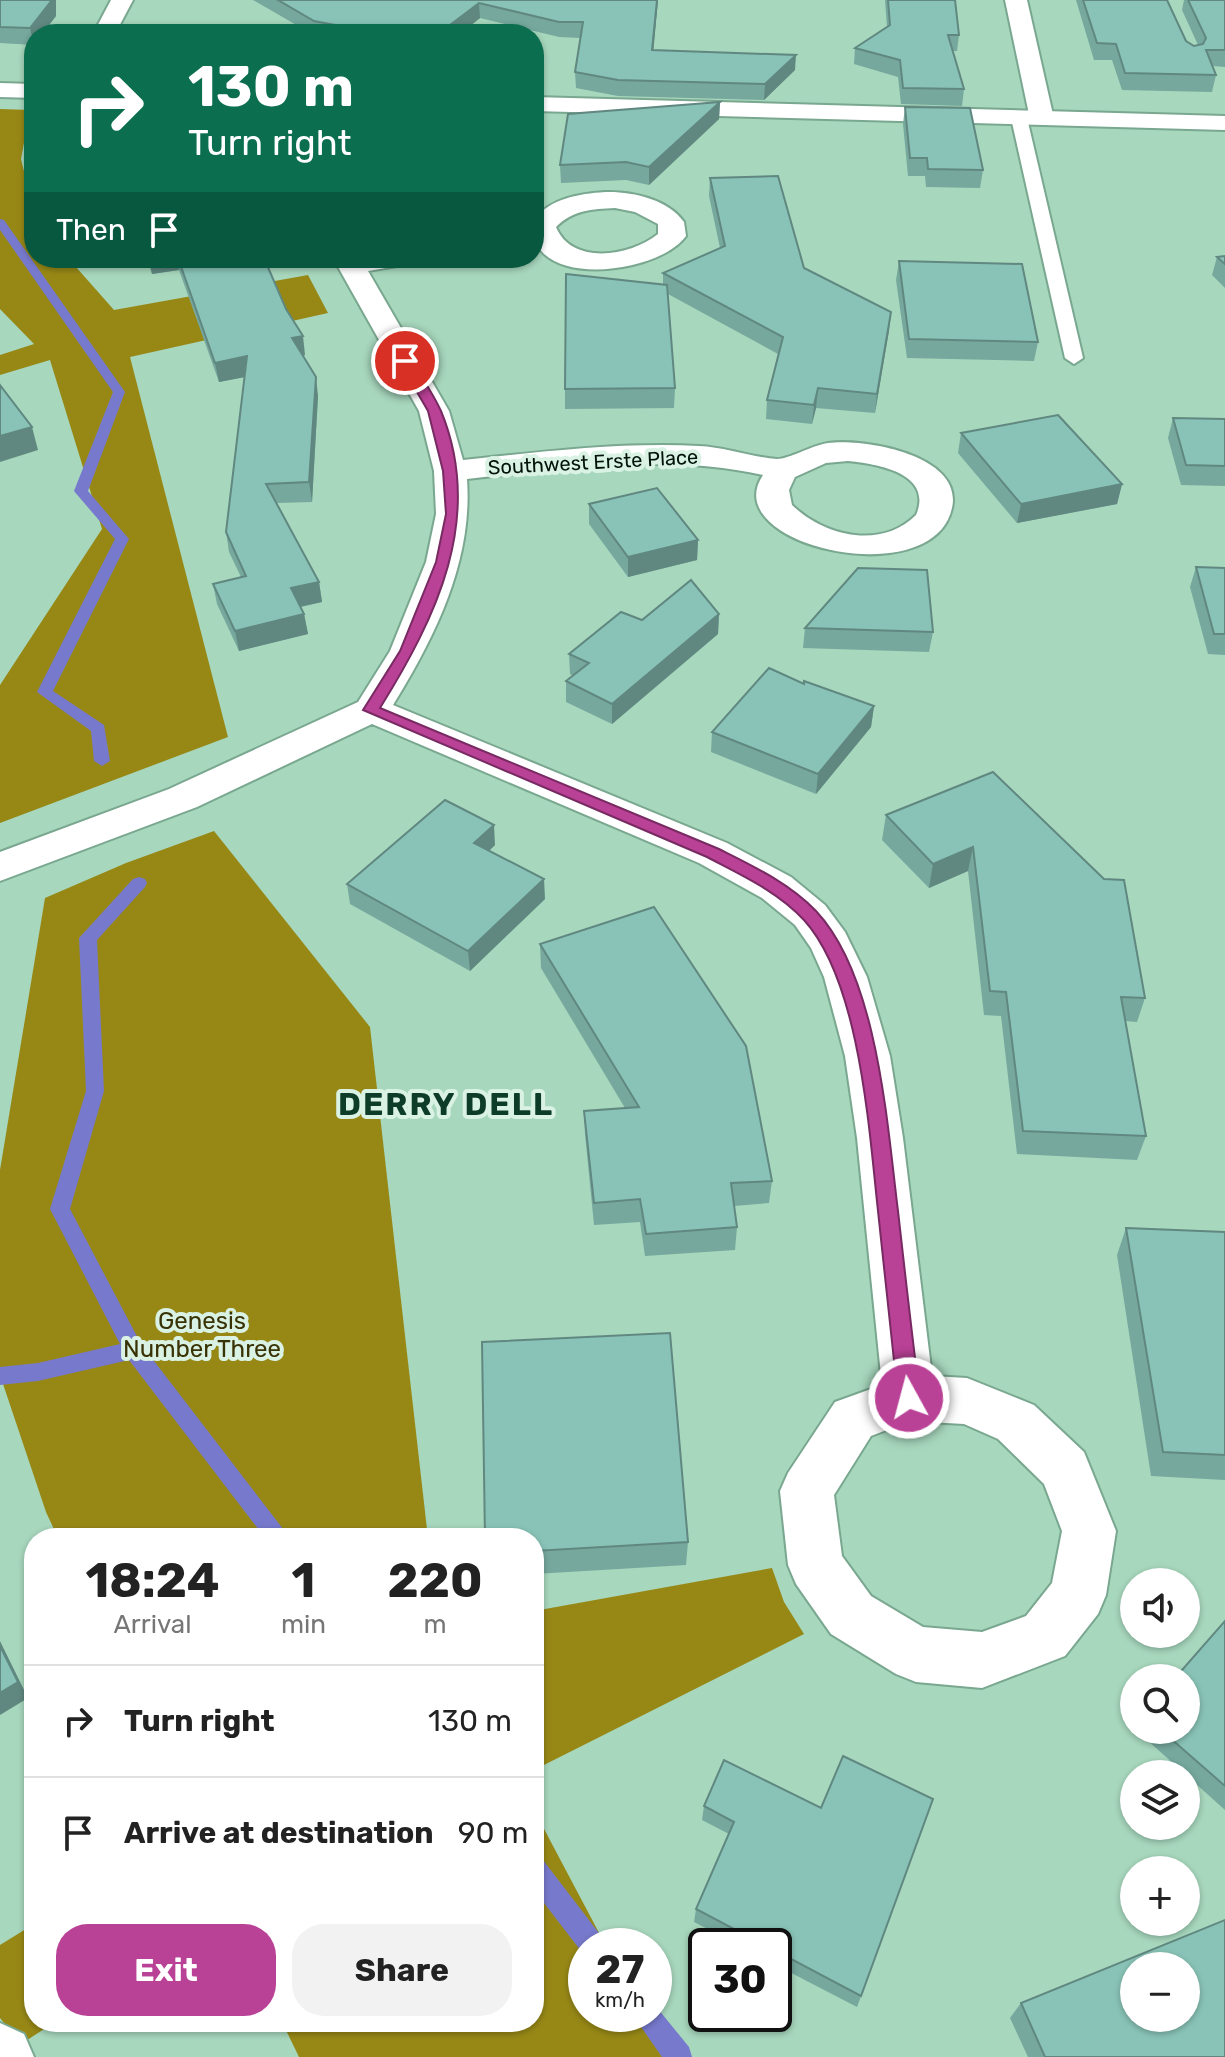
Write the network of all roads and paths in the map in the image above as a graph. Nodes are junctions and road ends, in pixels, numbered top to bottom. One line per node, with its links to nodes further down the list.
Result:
1 (122, 0): 3 (street)
2 (1016, 0): 7 (street)
3 (109, 24)
4 (0, 90): 5 (street)
5 (24, 91)
6 (544, 104): 7 (street)
7 (1031, 118): 8 (street); 10 (lane)
8 (1225, 123)
9 (353, 268): 12 (street)
10 (1074, 358)
11 (783, 470): 11 (street); 12 (street, Southwest Erste Place)
12 (450, 471): 13 (street)
13 (371, 710): 14 (street); 15 (street)
14 (0, 867)
15 (909, 1398): 15 (street)

